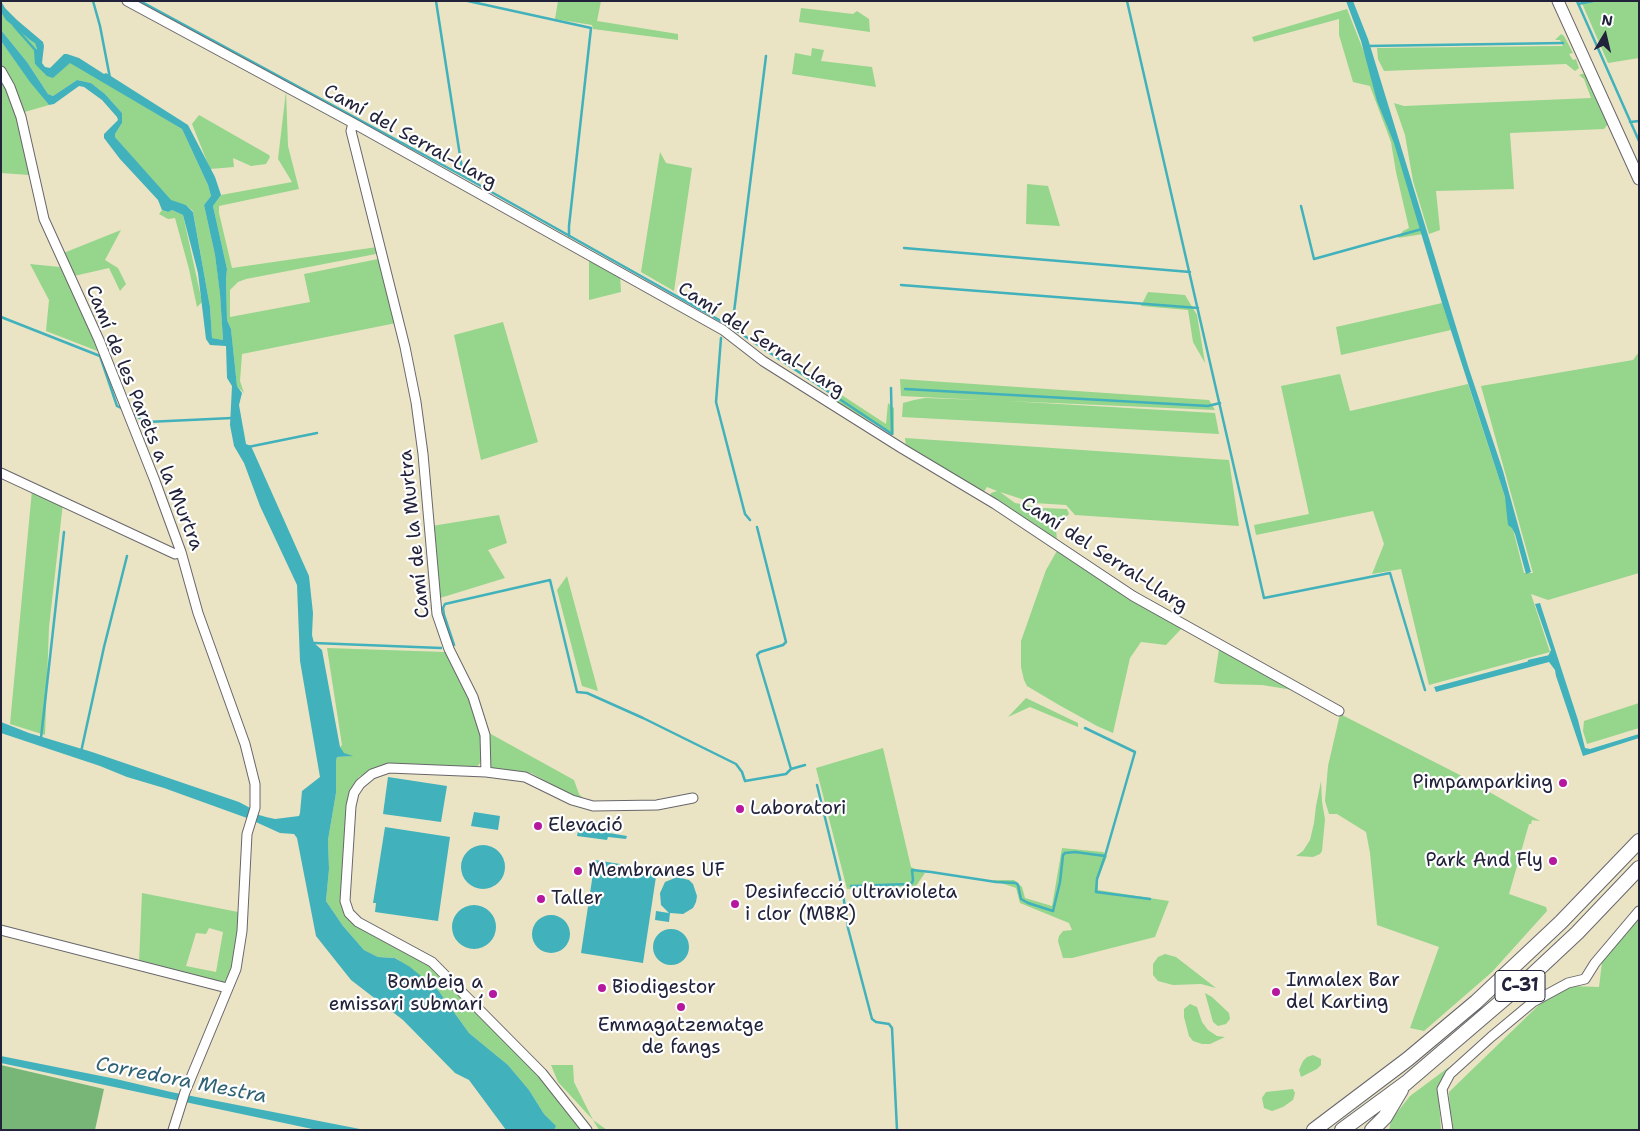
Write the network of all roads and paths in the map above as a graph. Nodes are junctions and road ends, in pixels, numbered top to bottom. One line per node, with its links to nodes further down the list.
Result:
1 (127, 1): 4 (street, Camí del Serral-Llarg)
2 (1558, 1): 5 (main road)
3 (1, 71): 7 (street, Camí de les Parets a la Murtra)
4 (353, 123): 8 (street, Camí del Serral-Llarg); 9 (street, Camí de la Murtra)
5 (1639, 179)
6 (1, 473): 7 (street)
7 (181, 552): 17 (street, Camí de les Parets a la Murtra)
8 (1339, 711)
9 (486, 772): 10 (street); 20 (street)
10 (693, 798)
11 (1639, 841): 21 (highway, C-31)
12 (1639, 868): 14 (highway, C-31)
13 (1639, 872): 14 (highway)
14 (1627, 881): 18 (highway, C-31)
15 (1639, 910): 24 (street)
16 (1, 930): 17 (street)
17 (227, 988): 19 (street)
18 (1406, 1083): 22 (highway, C-31); 23 (highway)
19 (173, 1130)
20 (587, 1130)
21 (1314, 1130)
22 (1342, 1130)
23 (1372, 1130)
24 (1448, 1130)

